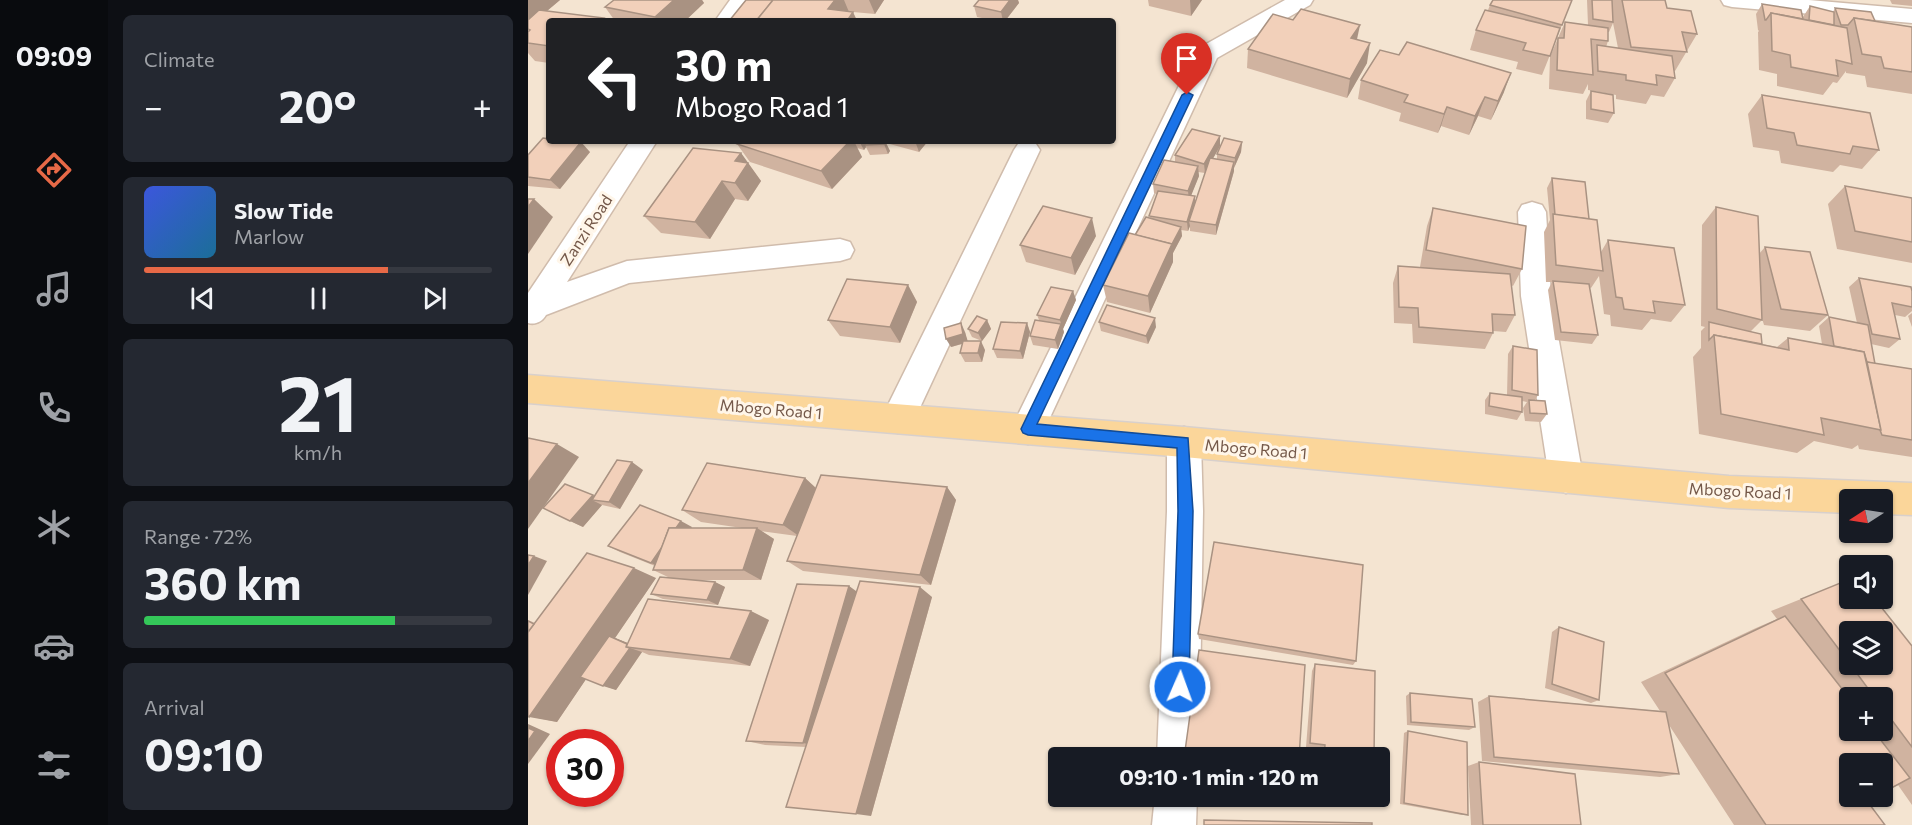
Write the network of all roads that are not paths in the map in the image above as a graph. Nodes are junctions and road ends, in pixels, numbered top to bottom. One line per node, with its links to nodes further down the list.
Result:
1 (741, 0): 5 (street)
2 (1302, 0): 13 (street)
3 (1732, 0): 4 (street)
4 (1912, 16)
5 (729, 18)
6 (642, 144): 10 (street, Zanzi Road)
7 (1028, 150): 12 (street)
8 (1532, 212): 15 (street)
9 (840, 250): 10 (street)
10 (532, 313)
11 (528, 389): 12 (main road, Mbogo Road 1)
12 (898, 419): 13 (main road, Mbogo Road 1)
13 (1028, 429): 14 (main road, Mbogo Road 1)
14 (1184, 442): 15 (main road, Mbogo Road 1); 17 (street)
15 (1566, 477): 16 (main road, Mbogo Road 1)
16 (1912, 499)
17 (1178, 747)
18 (1175, 807): 19 (street)
19 (1174, 825)

